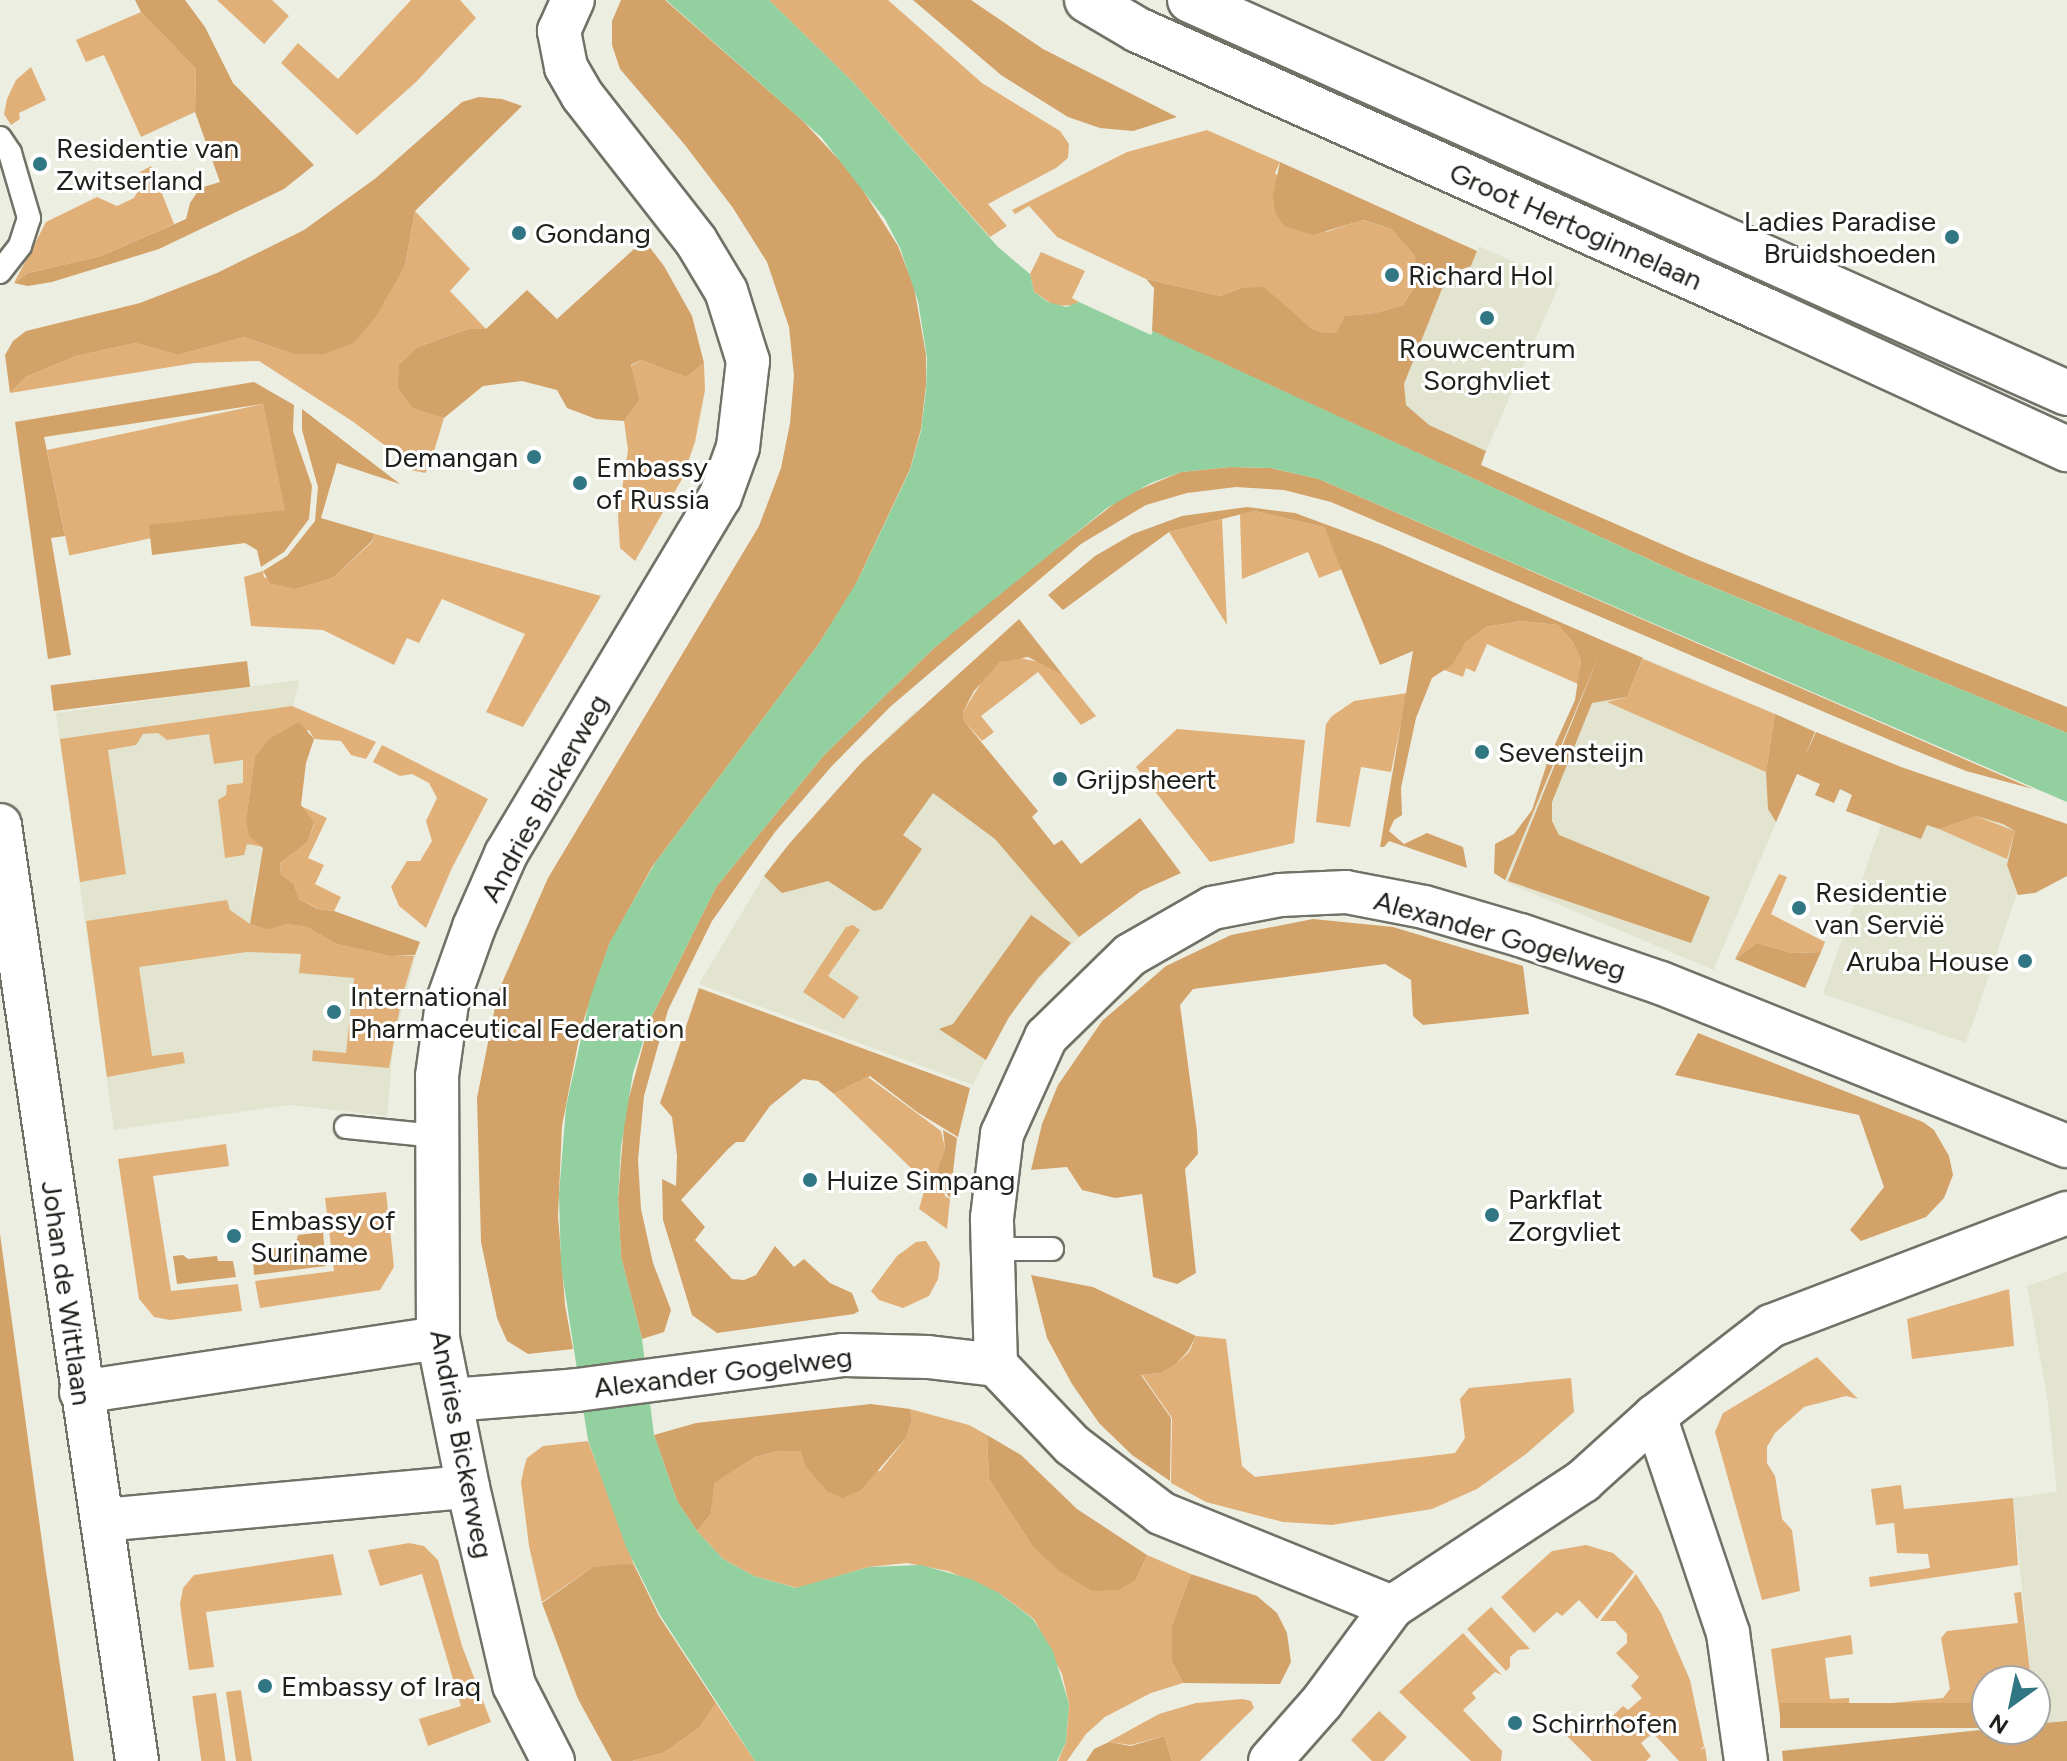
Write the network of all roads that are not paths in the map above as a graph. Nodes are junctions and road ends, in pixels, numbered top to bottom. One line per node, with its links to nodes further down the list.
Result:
1 (573, 0): 10 (street, Andries Bickerweg)
2 (1087, 0): 7 (main road, Groot Hertoginnelaan)
3 (1190, 0): 6 (main road, Groot Hertoginnelaan)
4 (0, 138): 5 (lane)
5 (0, 272)
6 (2067, 393)
7 (2067, 449)
8 (0, 825): 17 (street, Johan de Wittlaan)
9 (346, 1127): 10 (lane)
10 (436, 1136): 15 (street, Andries Bickerweg)
11 (2067, 1146): 13 (street, Alexander Gogelweg)
12 (2067, 1213): 19 (street)
13 (992, 1249): 14 (lane); 16 (street, Alexander Gogelweg)
14 (1052, 1249)
15 (438, 1338): 17 (street); 18 (street, Andries Bickerweg)
16 (996, 1365): 18 (street, Alexander Gogelweg); 22 (street)
17 (81, 1392): 21 (street, Johan de Wittlaan)
18 (451, 1400): 20 (street, Andries Bickerweg)
19 (1655, 1416): 22 (street); 26 (street)
20 (468, 1487): 21 (street); 24 (street, Andries Bickerweg)
21 (103, 1520): 23 (street, Johan de Wittlaan)
22 (1392, 1607): 25 (street)
23 (137, 1761)
24 (553, 1761)
25 (1270, 1761)
26 (1746, 1761)

